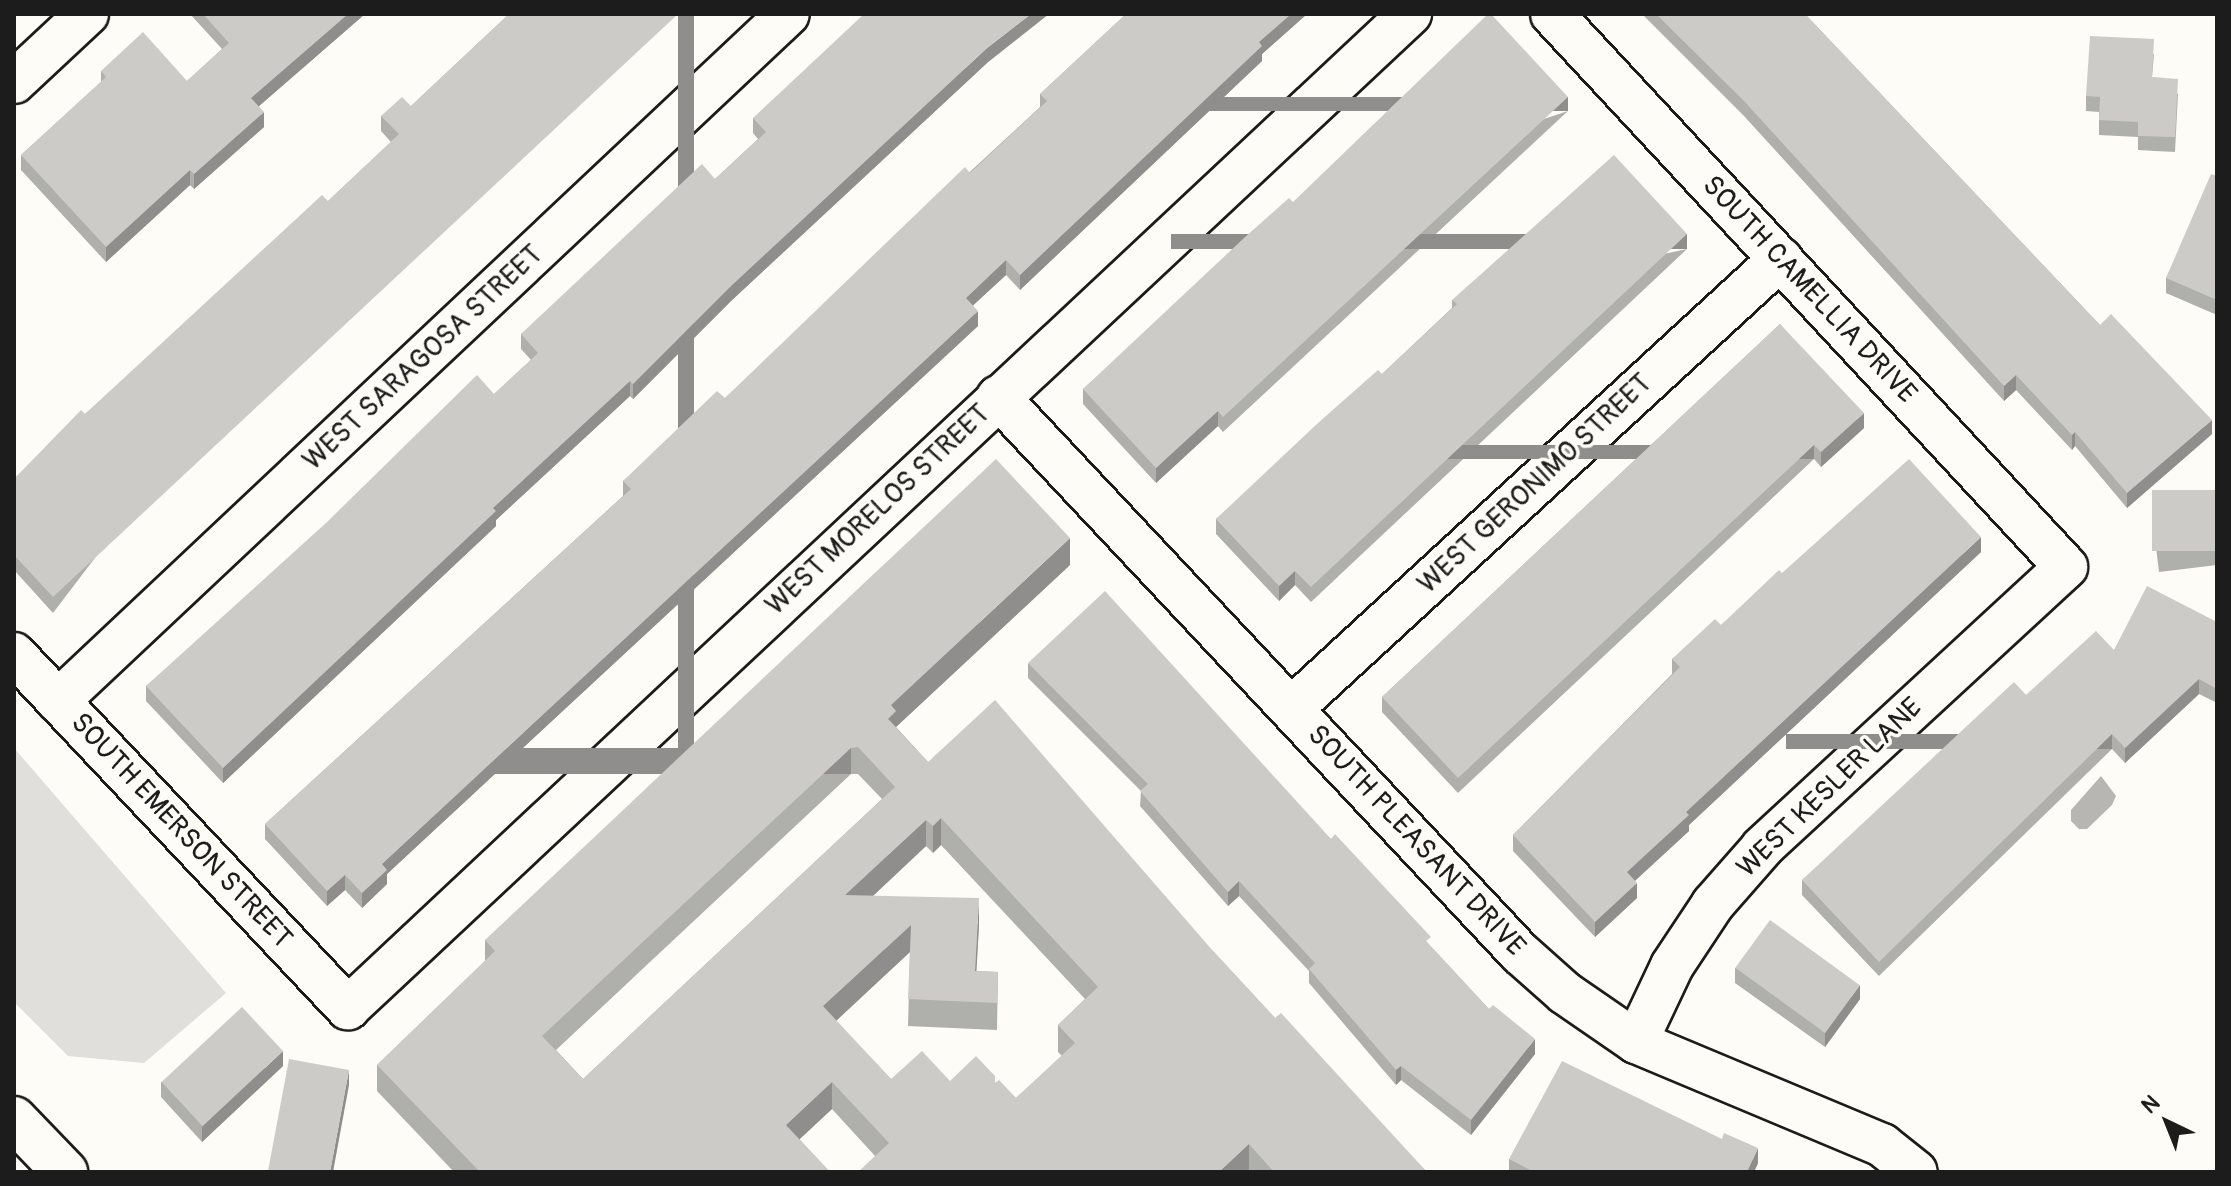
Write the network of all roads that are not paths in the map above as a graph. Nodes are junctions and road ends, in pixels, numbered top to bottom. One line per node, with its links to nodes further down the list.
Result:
1 (87, 14): 5 (street)
2 (788, 14): 10 (street, WEST SARAGOSA STREET)
3 (1410, 14): 7 (street, WEST MORELOS STREET)
4 (1552, 14): 6 (street, SOUTH CAMELLIA DRIVE)
5 (14, 82)
6 (1780, 259): 8 (street, SOUTH CAMELLIA DRIVE); 11 (street, WEST GERONIMO STREET)
7 (998, 397): 11 (street, SOUTH PLEASANT DRIVE); 12 (street, WEST MORELOS STREET)
8 (2066, 567): 13 (street, WEST KESLER LANE)
9 (14, 654): 10 (street, SOUTH EMERSON STREET)
10 (58, 701): 12 (street, SOUTH EMERSON STREET)
11 (1291, 709): 13 (street, SOUTH PLEASANT DRIVE)
12 (348, 1008)
13 (1636, 1042): 16 (street, SOUTH PLEASANT DRIVE)
14 (14, 1119): 15 (main road)
15 (65, 1172)
16 (1916, 1172)

